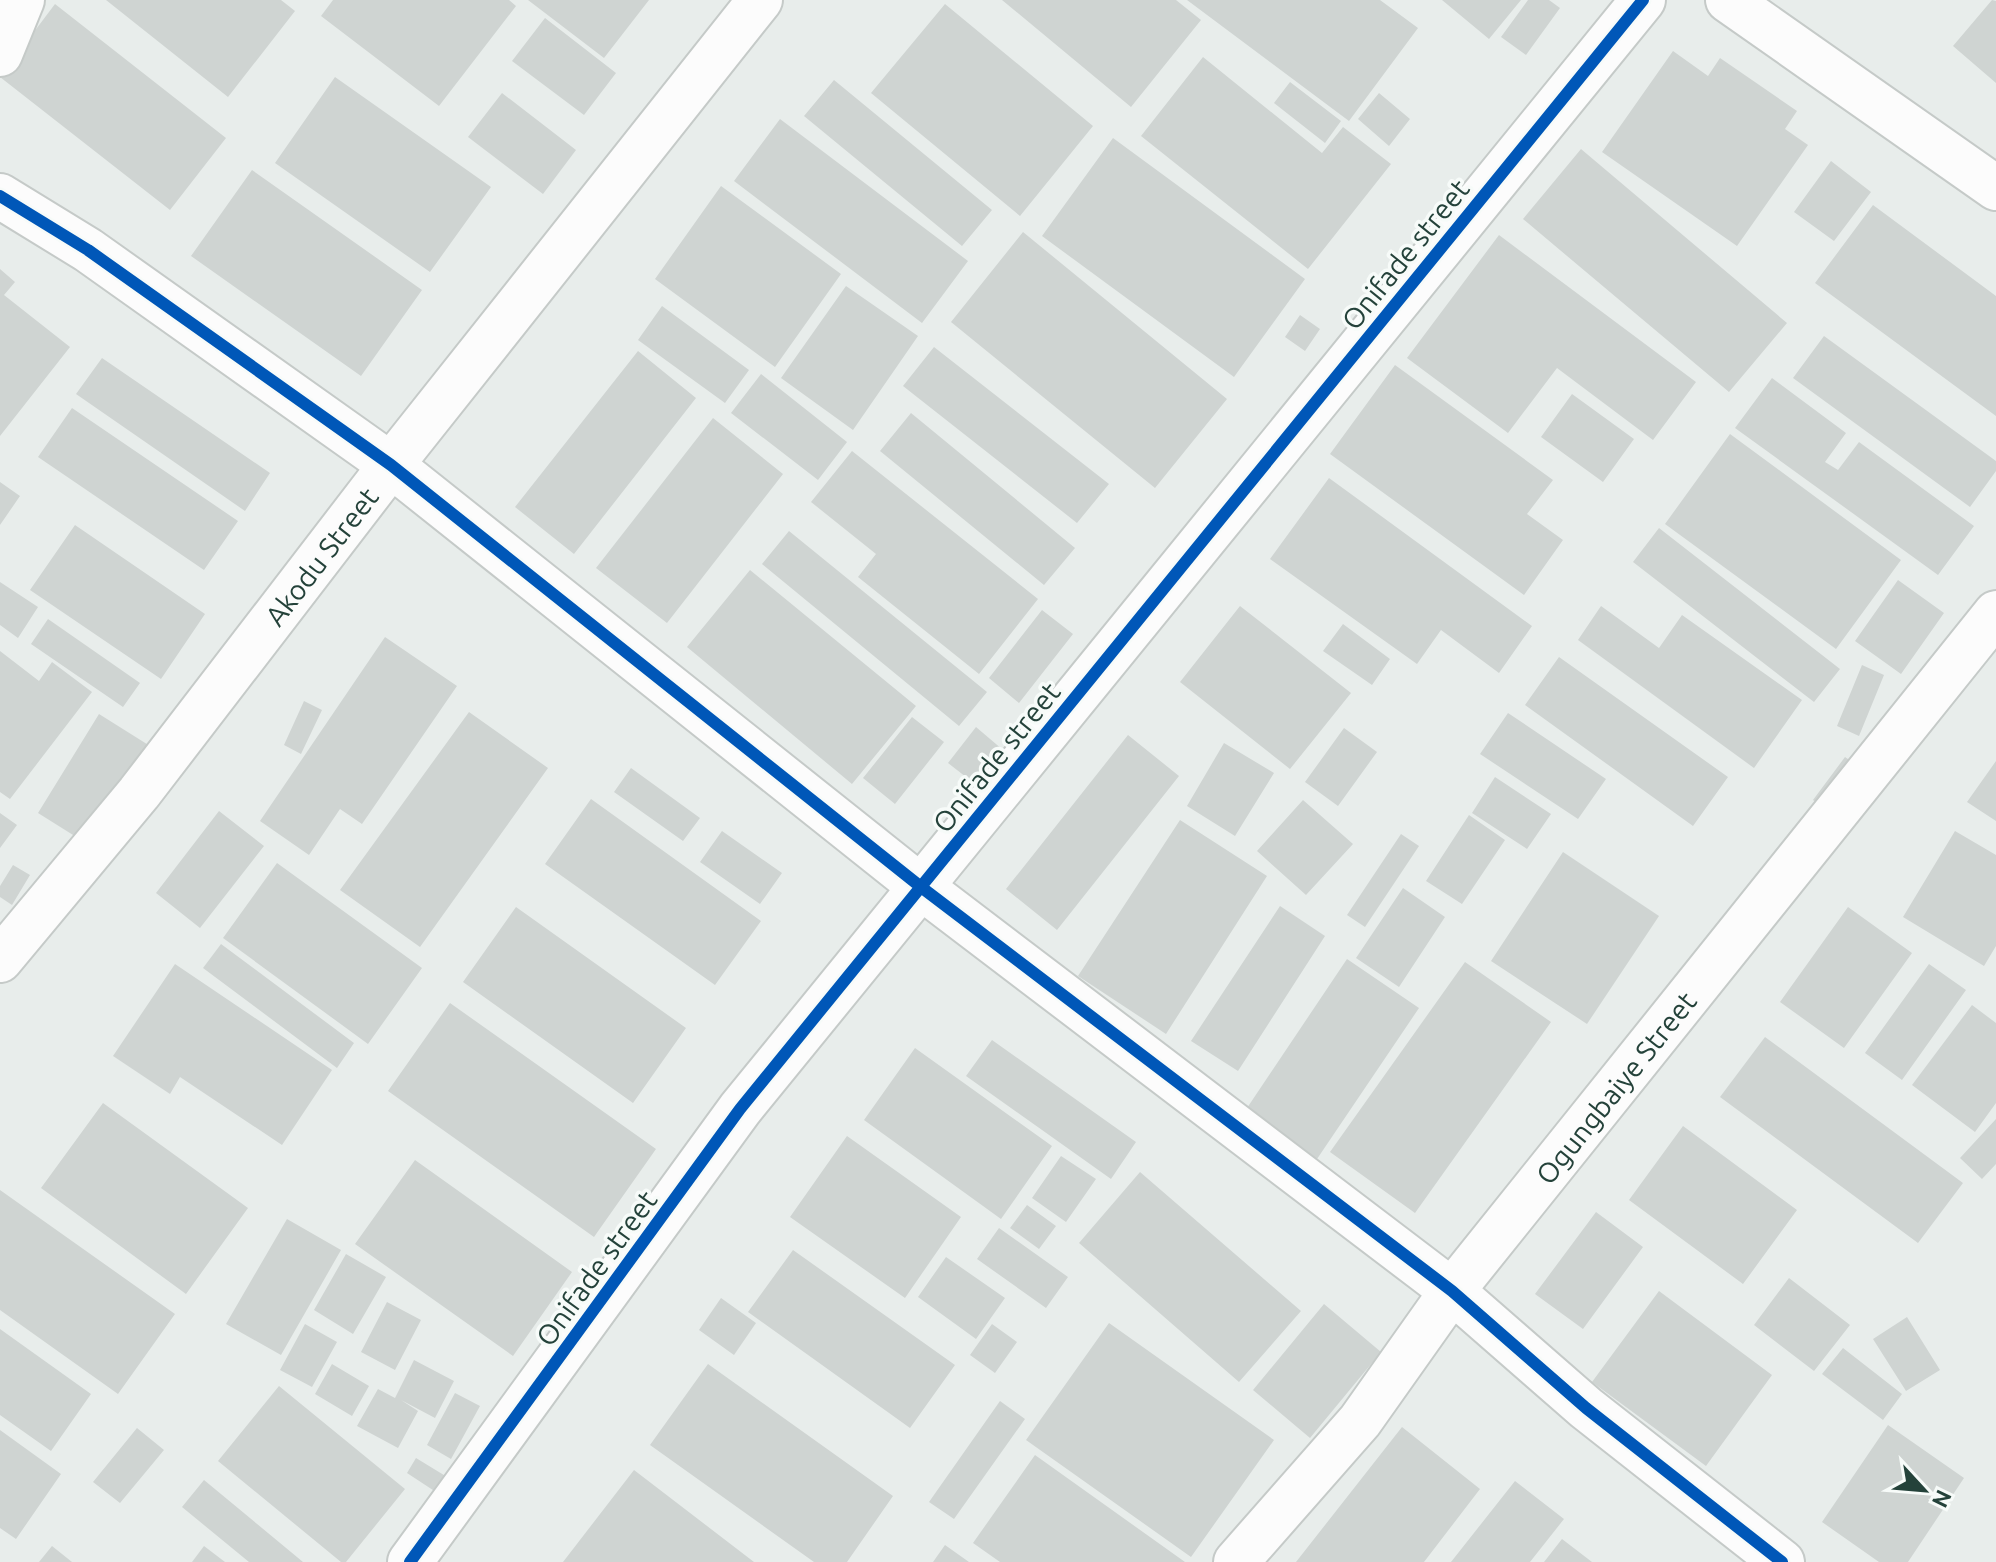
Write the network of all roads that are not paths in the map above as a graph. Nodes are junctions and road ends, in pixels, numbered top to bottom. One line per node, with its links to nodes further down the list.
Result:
1 (22, 0): 5 (street)
2 (760, 0): 8 (street, Akodu Street)
3 (1643, 0): 10 (street, Onifade street)
4 (1728, 0): 6 (street)
5 (0, 54)
6 (1996, 188)
7 (0, 196): 8 (street)
8 (391, 465): 10 (street); 11 (street, Akodu Street)
9 (1996, 613): 12 (street, Ogungbaiye Street)
10 (921, 887): 12 (street); 13 (street, Onifade street)
11 (0, 960)
12 (1452, 1291): 14 (street, Ogungbaiye Street); 15 (street)
13 (410, 1562)
14 (1236, 1562)
15 (1782, 1562)

